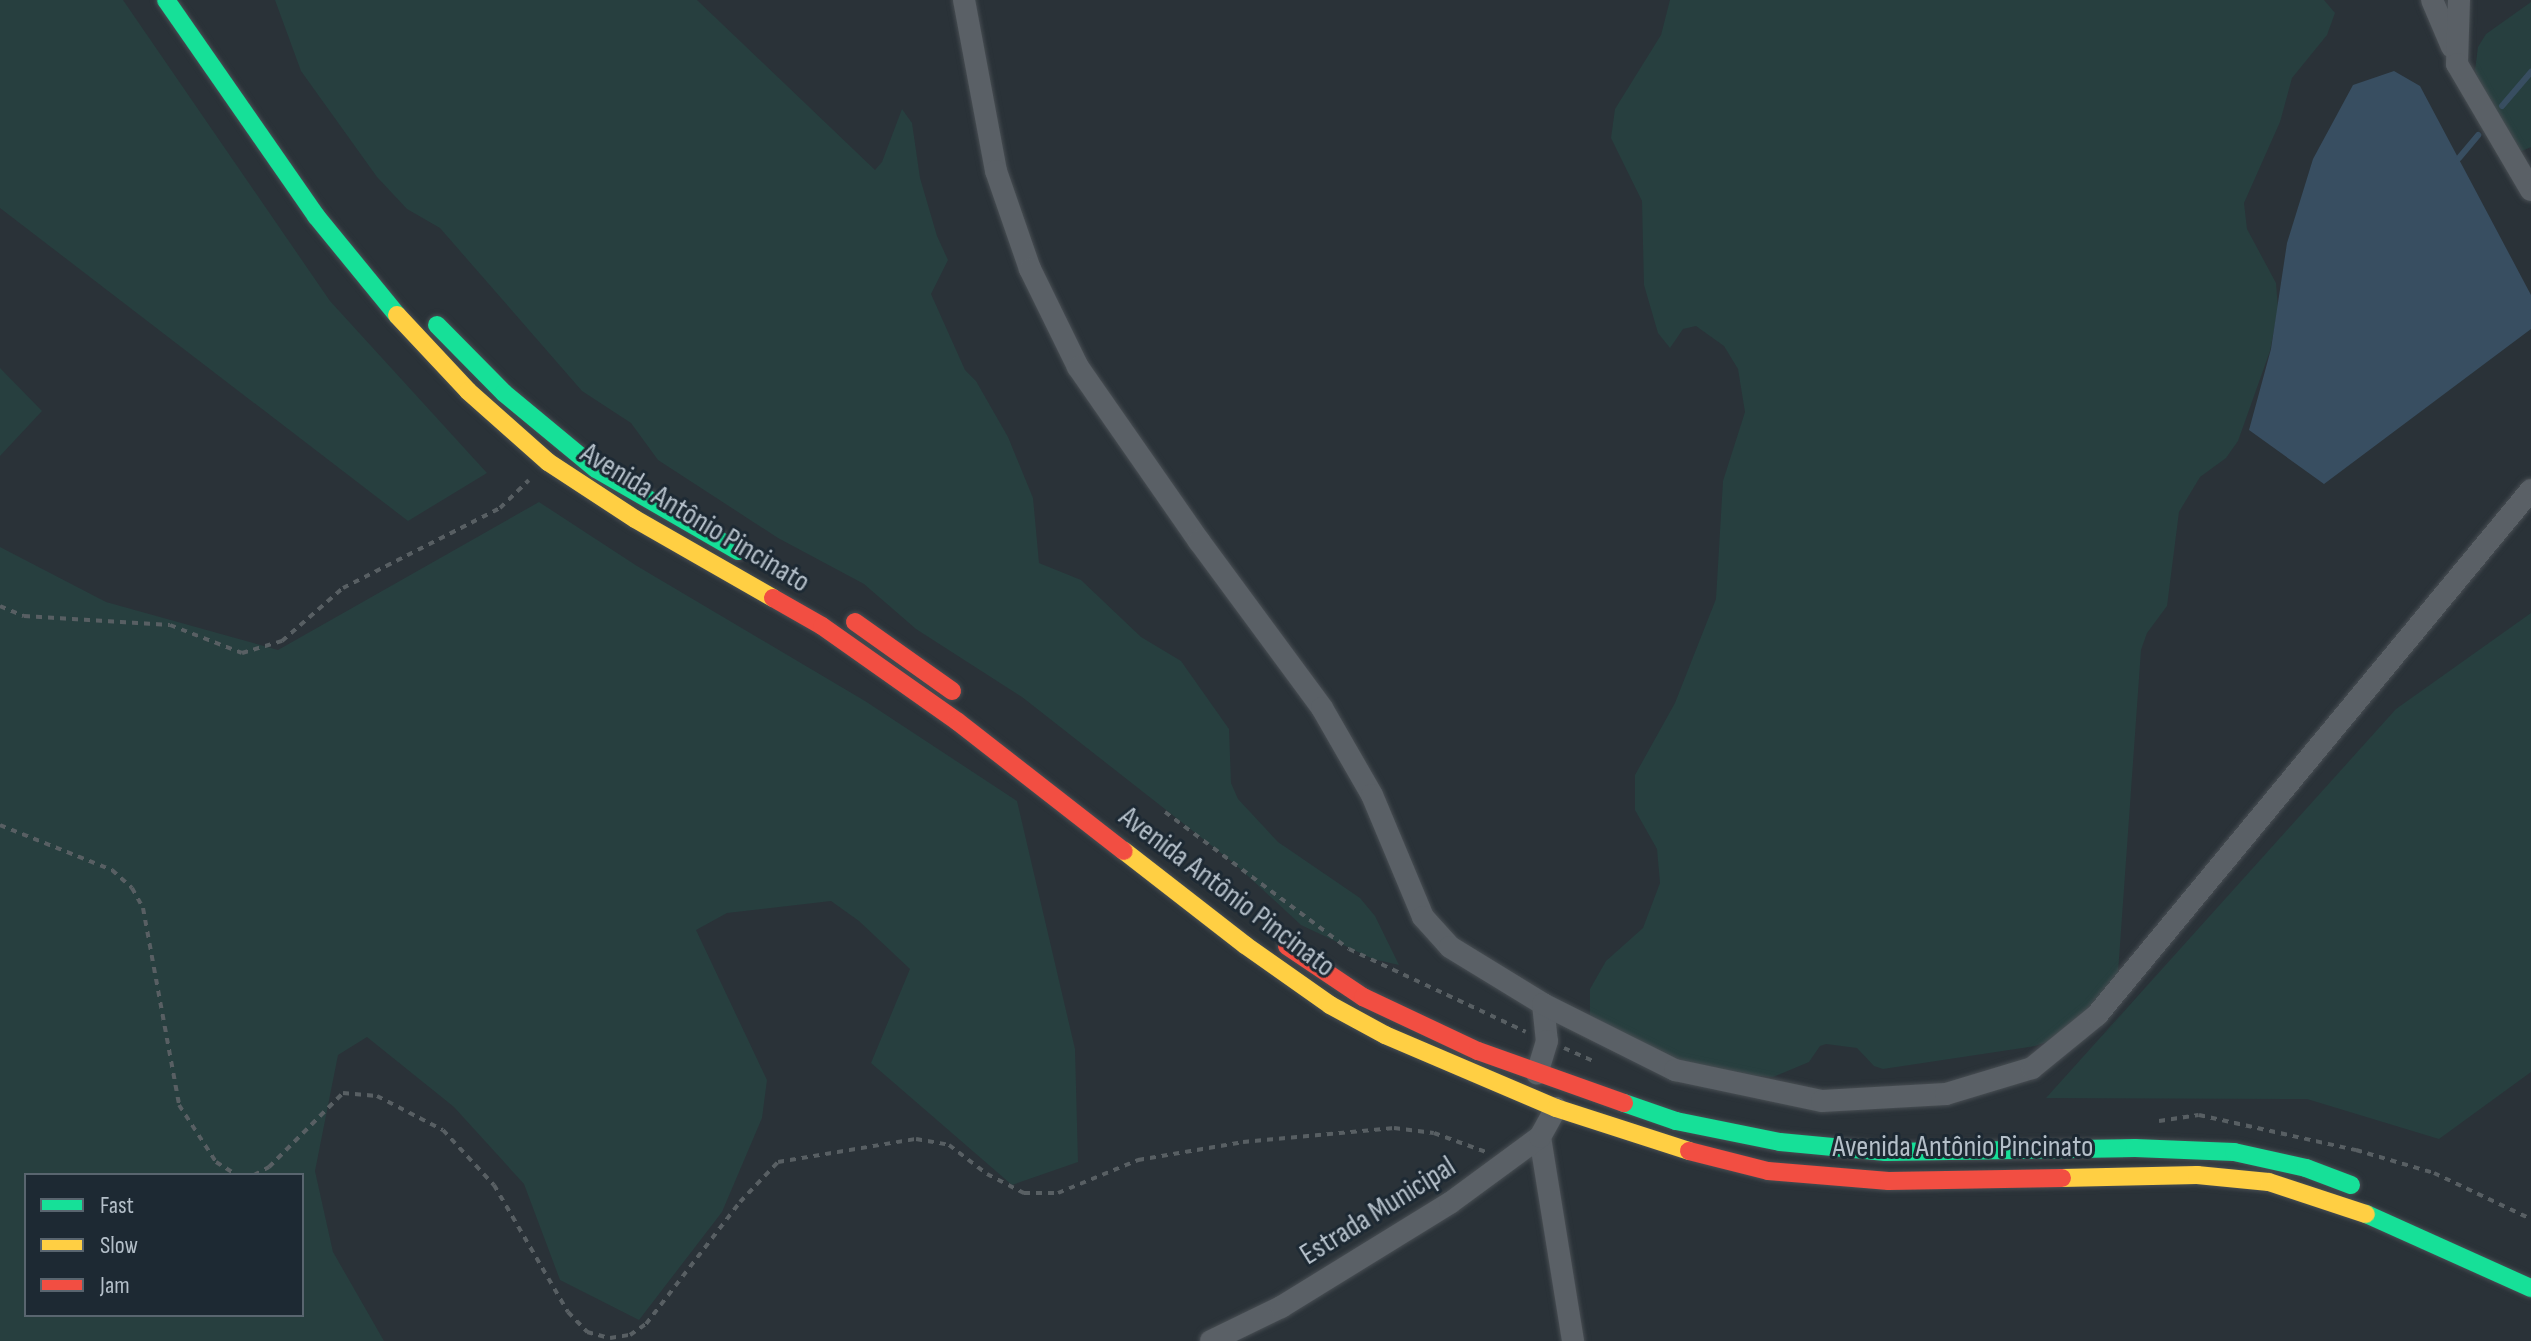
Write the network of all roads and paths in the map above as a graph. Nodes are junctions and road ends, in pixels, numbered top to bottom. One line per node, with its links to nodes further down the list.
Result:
1 (166, 0): 8 (main road, Avenida Antônio Pincinato)
2 (964, 0): 17 (street)
3 (2432, 0): 5 (street)
4 (2459, 0): 5 (street)
5 (2457, 64): 6 (street)
6 (2531, 190)
7 (428, 315): 10 (main road, Avenida Antônio Pincinato)
8 (548, 462): 11 (path); 21 (main road, Avenida Antônio Pincinato)
9 (2531, 490): 17 (street)
10 (760, 563)
11 (0, 606)
12 (840, 612): 13 (main road, Avenida Antônio Pincinato)
13 (966, 701)
14 (1165, 812): 18 (path)
15 (0, 825): 25 (path)
16 (1275, 939): 20 (main road, Avenida Antônio Pincinato)
17 (1543, 1004): 18 (street)
18 (1547, 1041): 19 (path); 20 (street)
19 (1599, 1065)
20 (1537, 1073): 27 (main road, Avenida Antônio Pincinato)
21 (1556, 1108): 23 (street, Estrada Municipal); 29 (main road, Avenida Antônio Pincinato)
22 (2156, 1121): 28 (path)
23 (1540, 1137): 24 (street, Estrada Municipal); 31 (street)
24 (1506, 1164): 26 (path); 30 (street, Estrada Municipal)
25 (234, 1173)
26 (258, 1173)
27 (2371, 1192)
28 (2531, 1219)
29 (2531, 1288)
30 (1211, 1341)
31 (1573, 1341)

